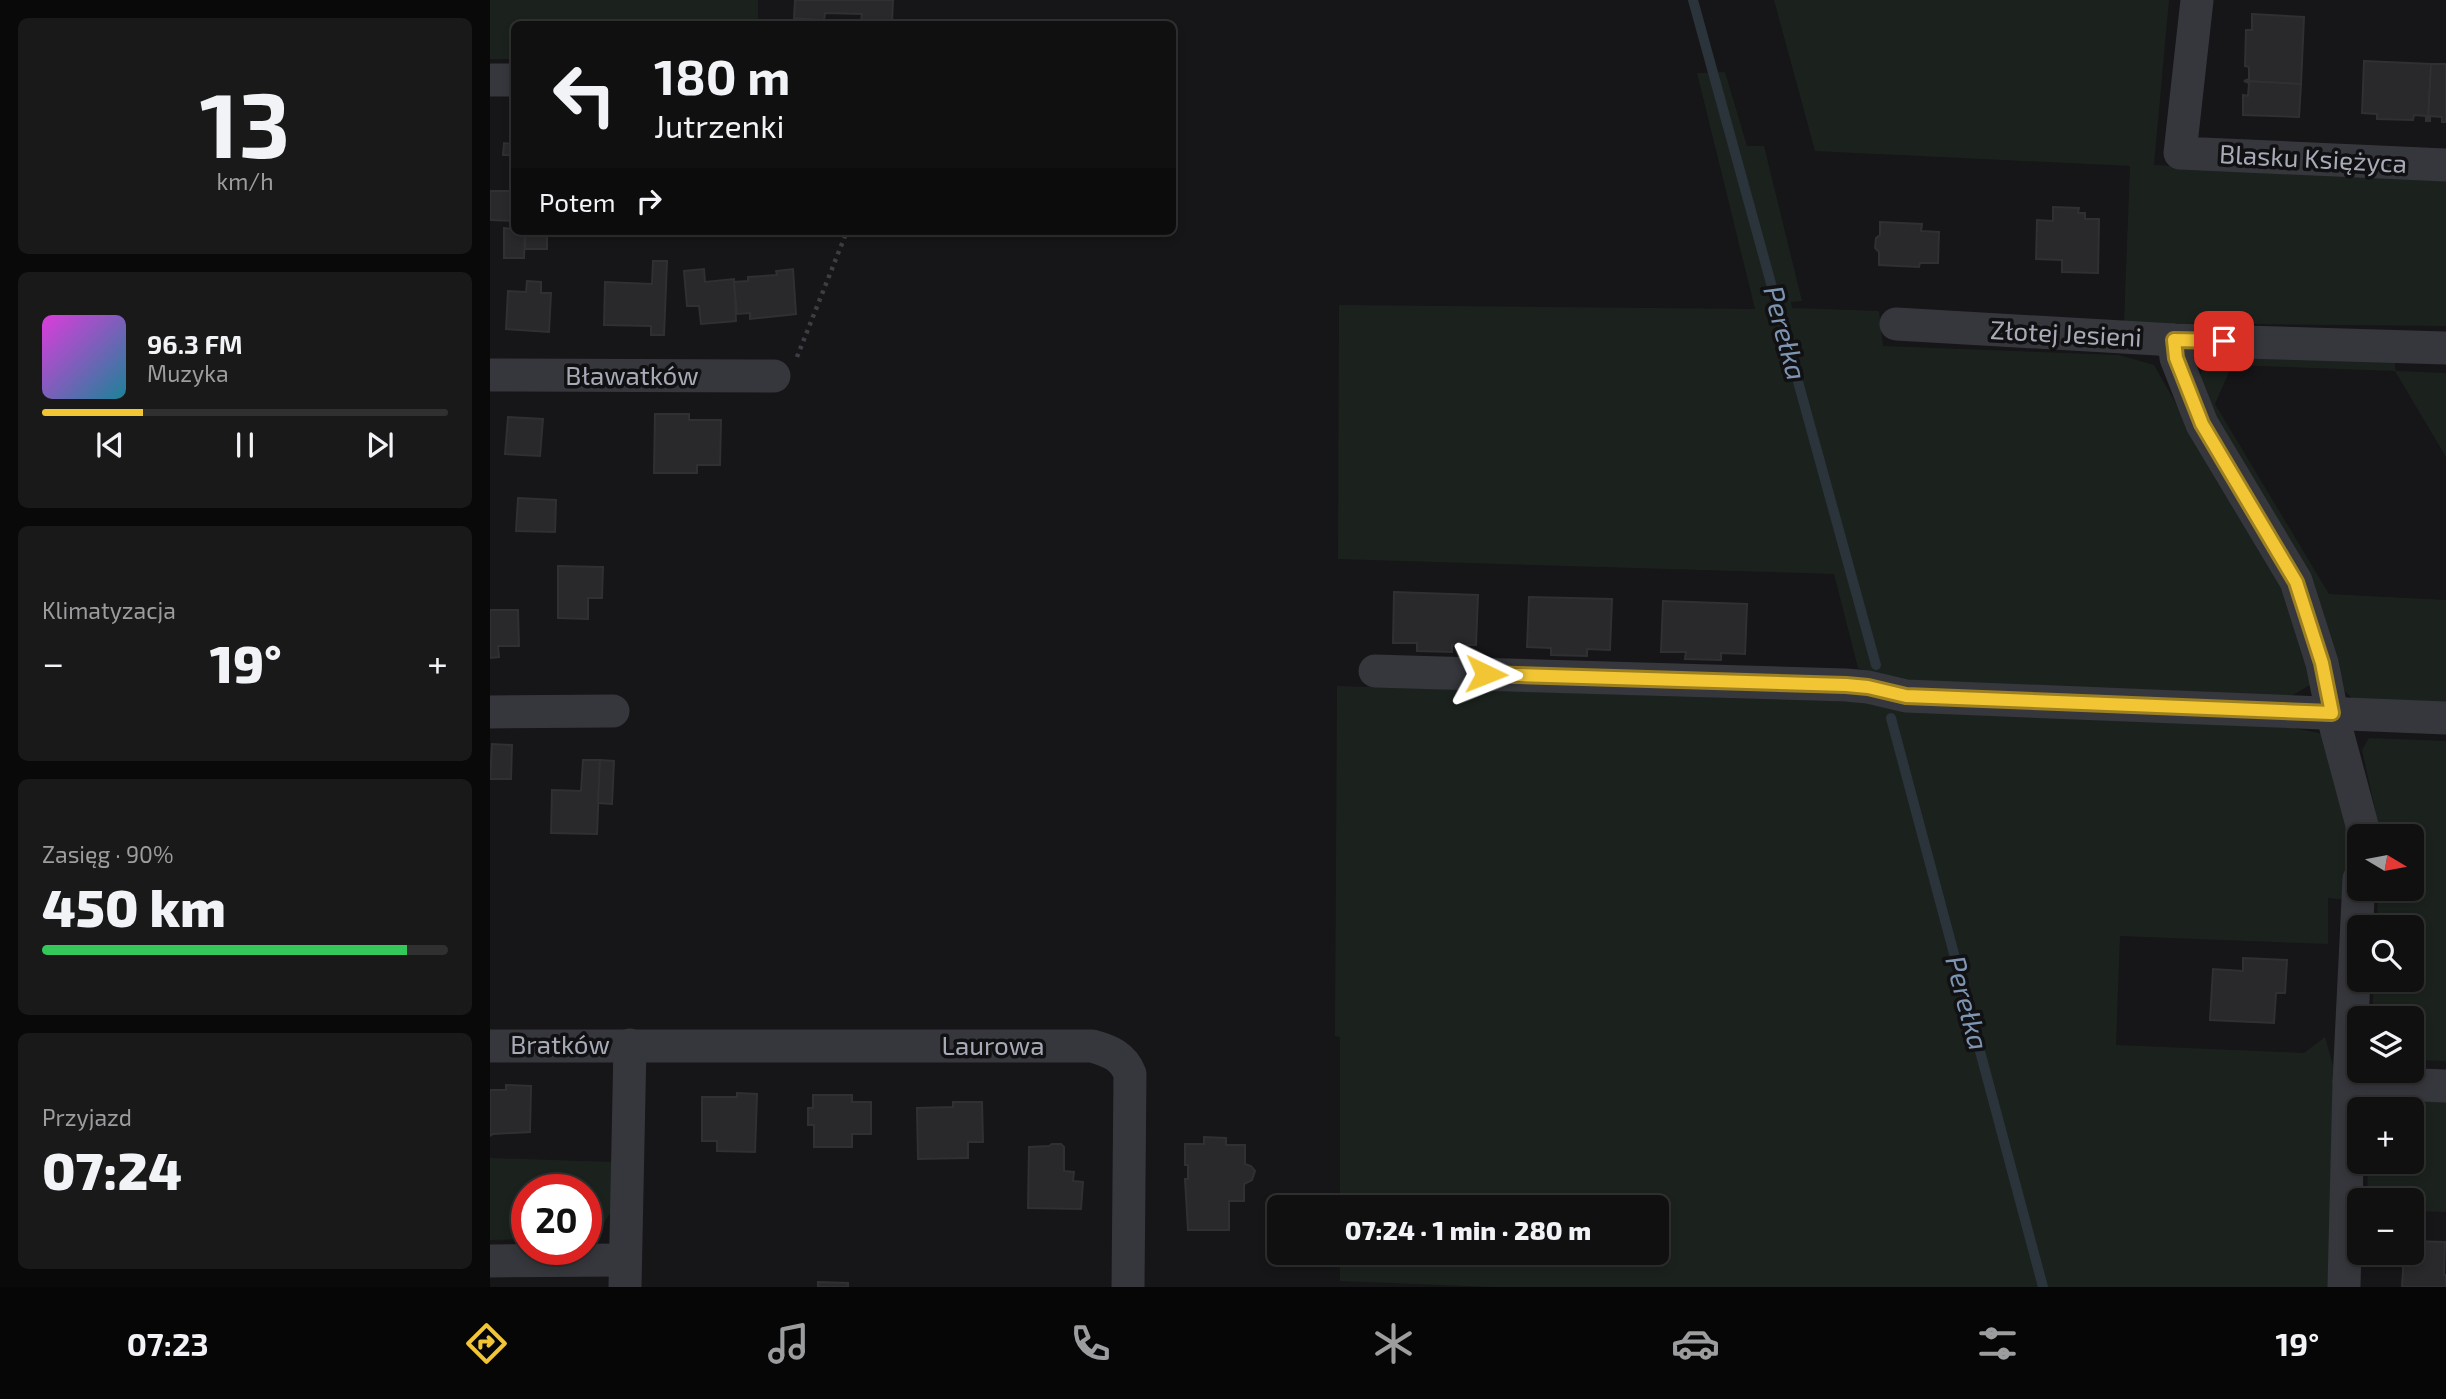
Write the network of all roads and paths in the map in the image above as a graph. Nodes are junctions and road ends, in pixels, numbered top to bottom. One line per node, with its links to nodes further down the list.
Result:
1 (2197, 0): 4 (street, Blasku Księżyca)
2 (490, 80): 3 (street)
3 (511, 80)
4 (2446, 165)
5 (845, 235): 10 (path)
6 (1896, 324): 7 (street, Złotej Jesieni)
7 (2174, 340): 8 (street, Złotej Jesieni); 14 (street)
8 (2446, 348)
9 (490, 375): 10 (street, Bławatków)
10 (774, 376)
11 (1375, 671): 14 (street)
12 (613, 711): 13 (street)
13 (490, 712)
14 (2332, 713): 15 (street); 16 (street)
15 (2446, 718)
16 (2362, 824)
17 (2358, 901): 18 (street)
18 (2353, 1006)
19 (630, 1045): 20 (street, Bratków); 24 (street); 25 (street, Laurowa)
20 (490, 1046)
21 (2349, 1083): 22 (street); 26 (street)
22 (2446, 1086)
23 (490, 1261): 24 (street)
24 (625, 1273)
25 (1128, 1287)
26 (2344, 1287)

